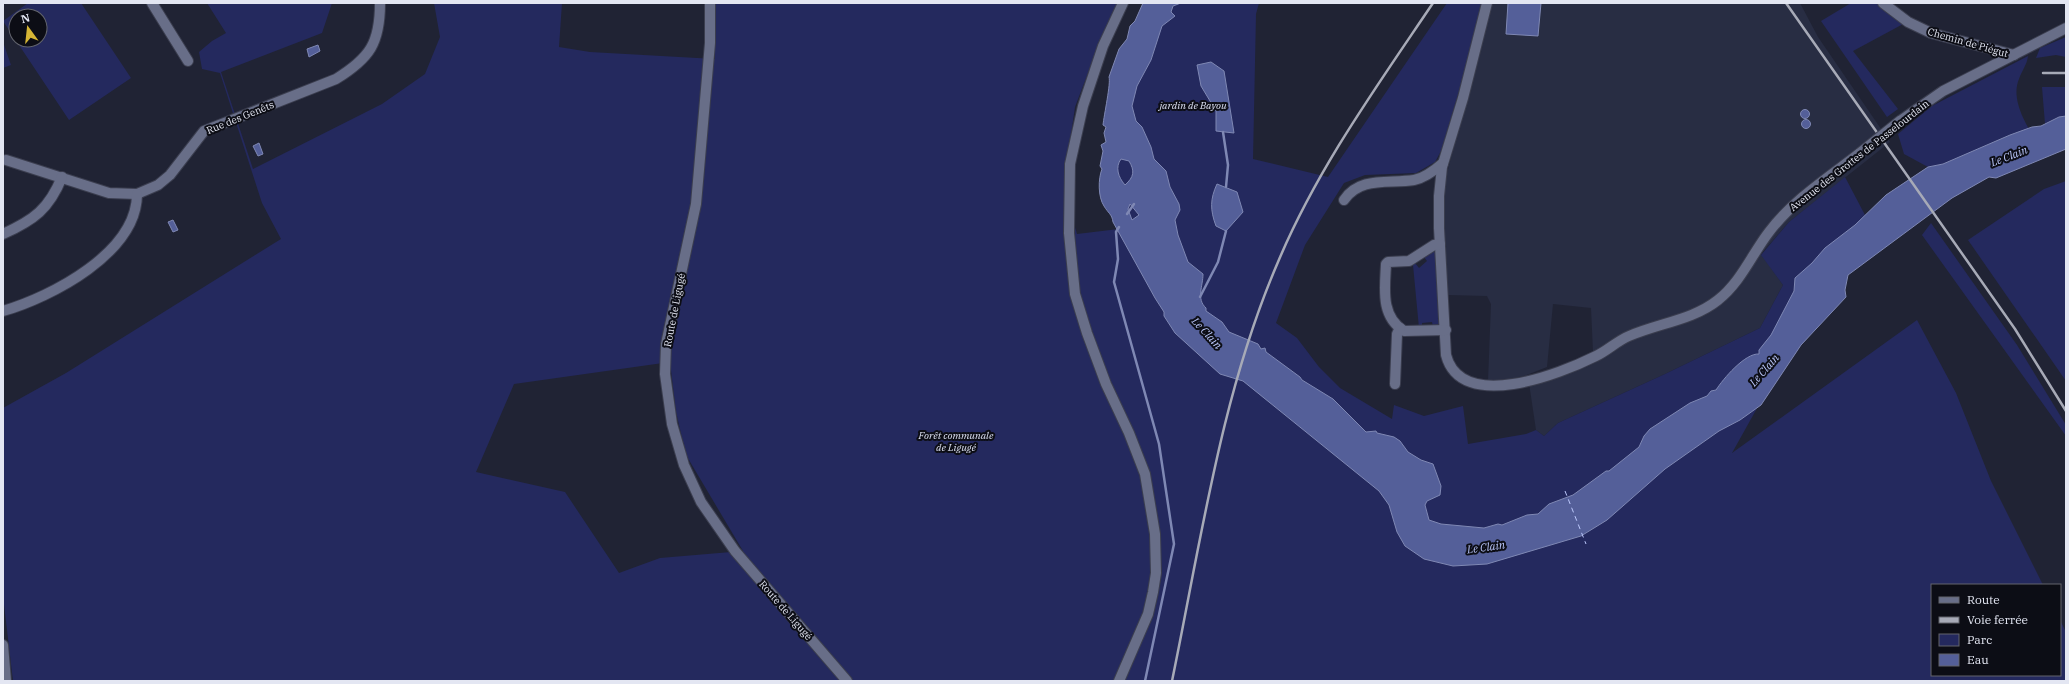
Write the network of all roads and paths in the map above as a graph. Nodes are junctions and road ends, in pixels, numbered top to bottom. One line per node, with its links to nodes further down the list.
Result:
1 (152, 3): 9 (street)
2 (380, 3): 13 (street, Rue des Genêts)
3 (710, 3): 23 (street, Route de Ligugé)
4 (1123, 3): 24 (street)
5 (1487, 3): 11 (street, Avenue des Grottes de Passelourdain)
6 (1883, 3): 8 (street, Chemin de Piégut)
7 (2066, 28): 8 (street, Avenue des Grottes de Passelourdain)
8 (2014, 55): 19 (street, Avenue des Grottes de Passelourdain, bridge)
9 (188, 61)
10 (4, 159): 12 (street, Rue des Genêts)
11 (1443, 163): 14 (street); 16 (street, Avenue des Grottes de Passelourdain)
12 (62, 177): 13 (street, Rue des Genêts); 15 (street)
13 (137, 194): 17 (street)
14 (1344, 200)
15 (3, 234)
16 (1440, 244): 18 (street); 19 (street, Avenue des Grottes de Passelourdain)
17 (3, 311)
18 (1400, 328): 19 (street); 20 (street)
19 (1446, 330)
20 (1395, 384)
21 (3, 645): 22 (street)
22 (6, 681)
23 (847, 681)
24 (1119, 681)

